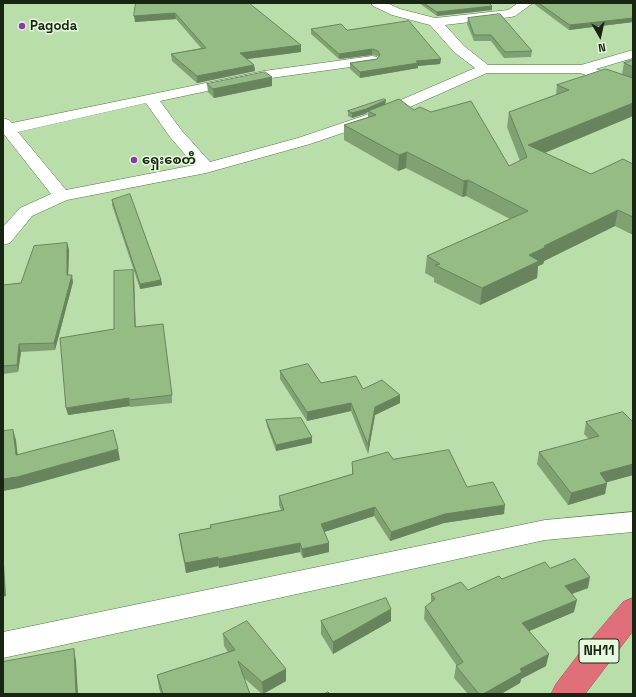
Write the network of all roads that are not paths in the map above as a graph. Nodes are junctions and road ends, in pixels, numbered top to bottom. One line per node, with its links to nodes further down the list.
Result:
1 (377, 3): 3 (street)
2 (527, 3): 3 (street)
3 (435, 22): 6 (street)
4 (633, 54): 7 (street)
5 (372, 60): 9 (street)
6 (485, 69): 7 (street); 11 (street)
7 (582, 69): 8 (street)
8 (633, 88)
9 (150, 98): 10 (street); 11 (street)
10 (6, 126): 12 (street)
11 (206, 168): 12 (street)
12 (62, 196): 13 (street)
13 (3, 238)
14 (633, 522): 16 (street)
15 (633, 610): 17 (highway, NH11)
16 (3, 645)
17 (567, 694)

